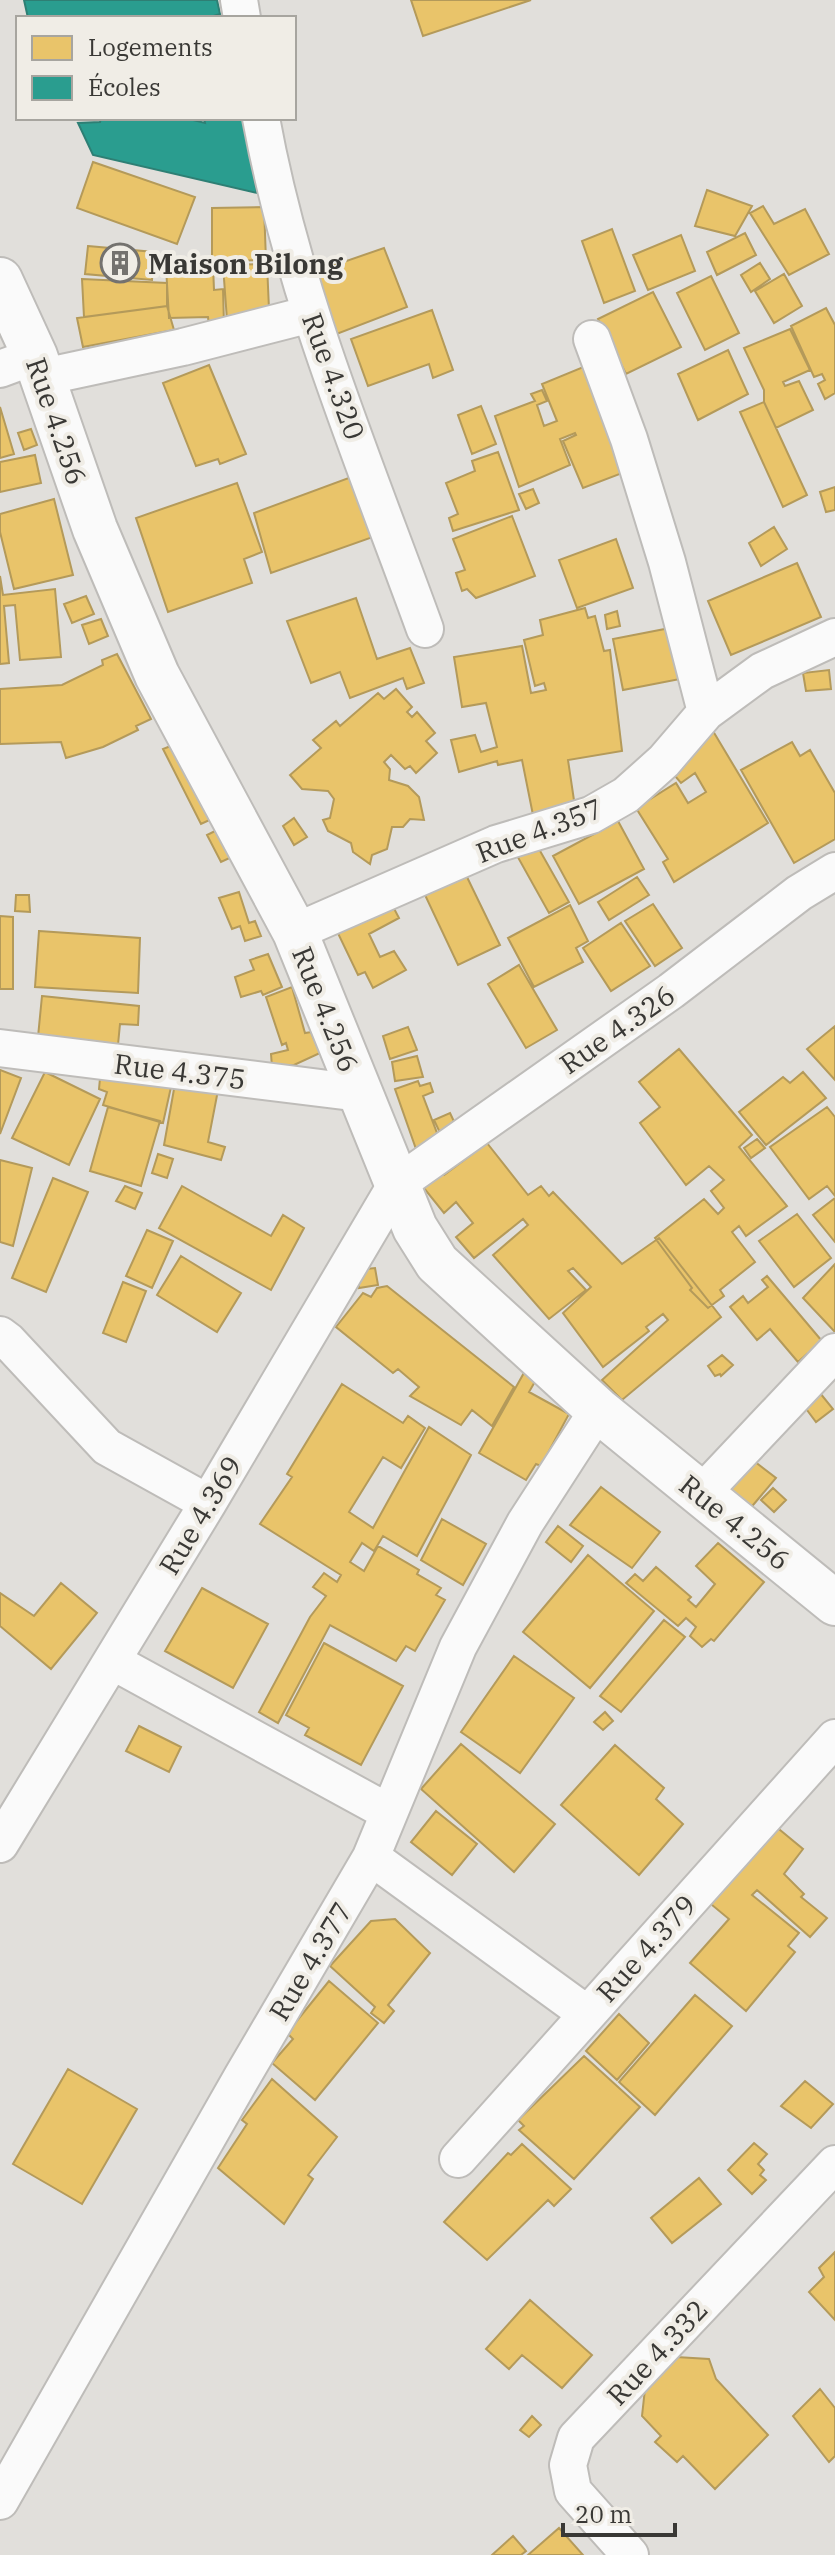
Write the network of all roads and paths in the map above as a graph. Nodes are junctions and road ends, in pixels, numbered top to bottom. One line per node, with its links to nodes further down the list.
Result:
1 (261, 120): 3 (street, Rue 4.320)
2 (0, 280): 5 (street, Rue 4.256)
3 (311, 314): 5 (street); 6 (street, Rue 4.320)
4 (592, 339): 8 (street)
5 (26, 367): 10 (street, Rue 4.256)
6 (425, 629)
7 (835, 637): 8 (street, Rue 4.357)
8 (706, 712): 10 (street, Rue 4.357)
9 (835, 871): 13 (street, Rue 4.326)
10 (295, 932): 12 (street, Rue 4.256)
11 (0, 1048): 12 (street, Rue 4.375)
12 (360, 1093): 13 (street, Rue 4.256)
13 (396, 1185): 16 (street, Rue 4.256); 18 (street, Rue 4.369)
14 (0, 1335): 18 (street)
15 (835, 1352): 17 (street)
16 (598, 1410): 17 (street, Rue 4.256); 22 (street, Rue 4.377)
17 (701, 1494): 19 (street, Rue 4.256)
18 (208, 1503): 20 (street, Rue 4.369)
19 (835, 1603)
20 (112, 1661): 22 (street); 23 (street, Rue 4.369)
21 (835, 1738): 25 (street, Rue 4.379)
22 (388, 1812): 24 (street, Rue 4.377)
23 (0, 1844)
24 (371, 1857): 25 (street); 28 (street, Rue 4.377)
25 (587, 2014): 26 (street, Rue 4.379)
26 (458, 2159)
27 (835, 2164): 29 (street, Rue 4.332)
28 (0, 2501)
29 (630, 2555)

